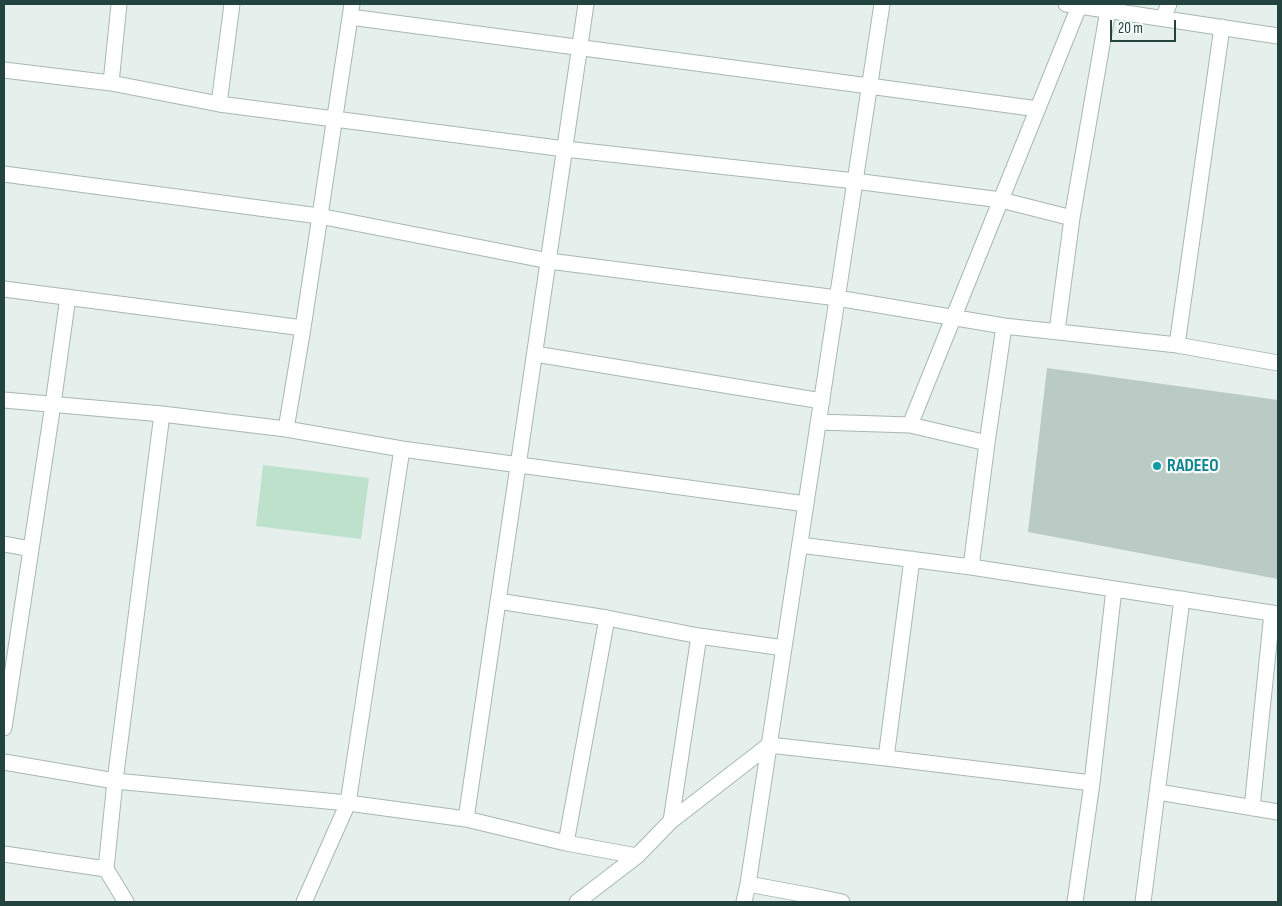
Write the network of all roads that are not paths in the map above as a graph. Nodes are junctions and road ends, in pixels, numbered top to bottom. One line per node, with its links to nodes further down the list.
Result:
1 (119, 4): 14 (street)
2 (232, 4): 16 (street)
3 (586, 4): 12 (street)
4 (882, 4): 15 (street)
5 (1075, 4): 7 (street); 17 (street)
6 (1169, 4): 9 (street)
7 (1108, 10): 9 (street); 24 (street)
8 (351, 11): 12 (street); 18 (street)
9 (1163, 18): 10 (street)
10 (1222, 27): 11 (street); 33 (street)
11 (1278, 36)
12 (580, 48): 15 (street); 19 (street)
13 (4, 70): 14 (street)
14 (111, 83): 16 (street)
15 (870, 86): 17 (street); 21 (street)
16 (219, 104): 18 (street)
17 (1038, 109): 22 (street)
18 (334, 118): 19 (street); 23 (street)
19 (565, 149): 21 (street); 25 (street)
20 (4, 174): 23 (street)
21 (855, 181): 22 (street); 28 (street)
22 (1001, 200): 24 (street); 29 (street)
23 (319, 216): 25 (street); 31 (street)
24 (1072, 218): 32 (street)
25 (548, 261): 28 (street); 34 (street)
26 (4, 289): 27 (street)
27 (68, 297): 31 (street); 38 (street)
28 (837, 298): 29 (street); 37 (street)
29 (954, 317): 30 (street); 41 (street)
30 (1004, 326): 32 (street); 43 (street)
31 (303, 328): 42 (street)
32 (1057, 331): 33 (street)
33 (1177, 345): 35 (street)
34 (535, 354): 37 (street); 45 (street)
35 (1278, 363)
36 (4, 400): 38 (street)
37 (822, 401): 40 (street)
38 (53, 404): 39 (street); 49 (street)
39 (162, 414): 42 (street); 63 (street)
40 (818, 422): 41 (street); 46 (street)
41 (910, 426): 43 (street)
42 (286, 429): 44 (street)
43 (986, 443): 51 (street)
44 (402, 449): 45 (street); 66 (street)
45 (519, 464): 46 (street); 54 (street)
46 (806, 504): 48 (street)
47 (4, 544): 49 (street)
48 (800, 545): 50 (street); 58 (street)
49 (31, 549): 59 (street)
50 (912, 559): 51 (street); 61 (street)
51 (971, 567): 52 (street)
52 (1114, 589): 53 (street); 64 (street)
53 (1182, 599): 55 (street); 65 (street)
54 (498, 601): 56 (street); 69 (street)
55 (1275, 613): 67 (street)
56 (606, 618): 57 (street); 71 (street)
57 (699, 636): 58 (street); 70 (street)
58 (784, 648): 60 (street)
59 (4, 728)
60 (769, 745): 61 (street); 70 (street); 75 (street)
61 (886, 758): 64 (street)
62 (4, 762): 63 (street)
63 (115, 781): 66 (street); 74 (street)
64 (1092, 783): 81 (street)
65 (1158, 792): 67 (street); 82 (street)
66 (348, 804): 69 (street); 77 (street)
67 (1252, 808): 68 (street)
68 (1278, 812)
69 (466, 819): 71 (street)
70 (671, 822): 73 (street)
71 (566, 843): 73 (street)
72 (4, 854): 74 (street)
73 (637, 856): 78 (street)
74 (106, 869): 76 (street)
75 (748, 884): 79 (street); 80 (street)
76 (126, 902)
77 (304, 902)
78 (576, 902)
79 (744, 902)
80 (842, 902)
81 (1075, 902)
82 (1143, 902)

